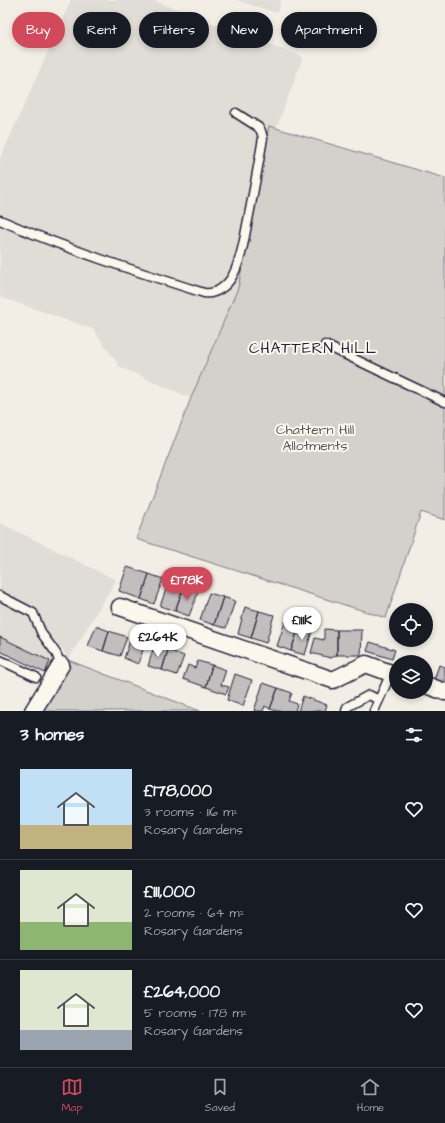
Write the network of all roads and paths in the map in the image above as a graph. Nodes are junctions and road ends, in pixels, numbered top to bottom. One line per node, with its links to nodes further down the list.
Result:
1 (236, 113): 2 (lane)
2 (0, 220)
3 (325, 345): 4 (lane)
4 (445, 402)
5 (0, 596): 8 (lane)
6 (120, 607): 9 (street)
7 (0, 660): 10 (lane)
8 (61, 665): 15 (street)
9 (389, 672)
10 (36, 677)
11 (389, 683): 14 (lane)
12 (433, 688): 13 (street)
13 (445, 692)
14 (379, 700): 16 (lane); 17 (lane)
15 (33, 711)
16 (346, 711)
17 (374, 711)

